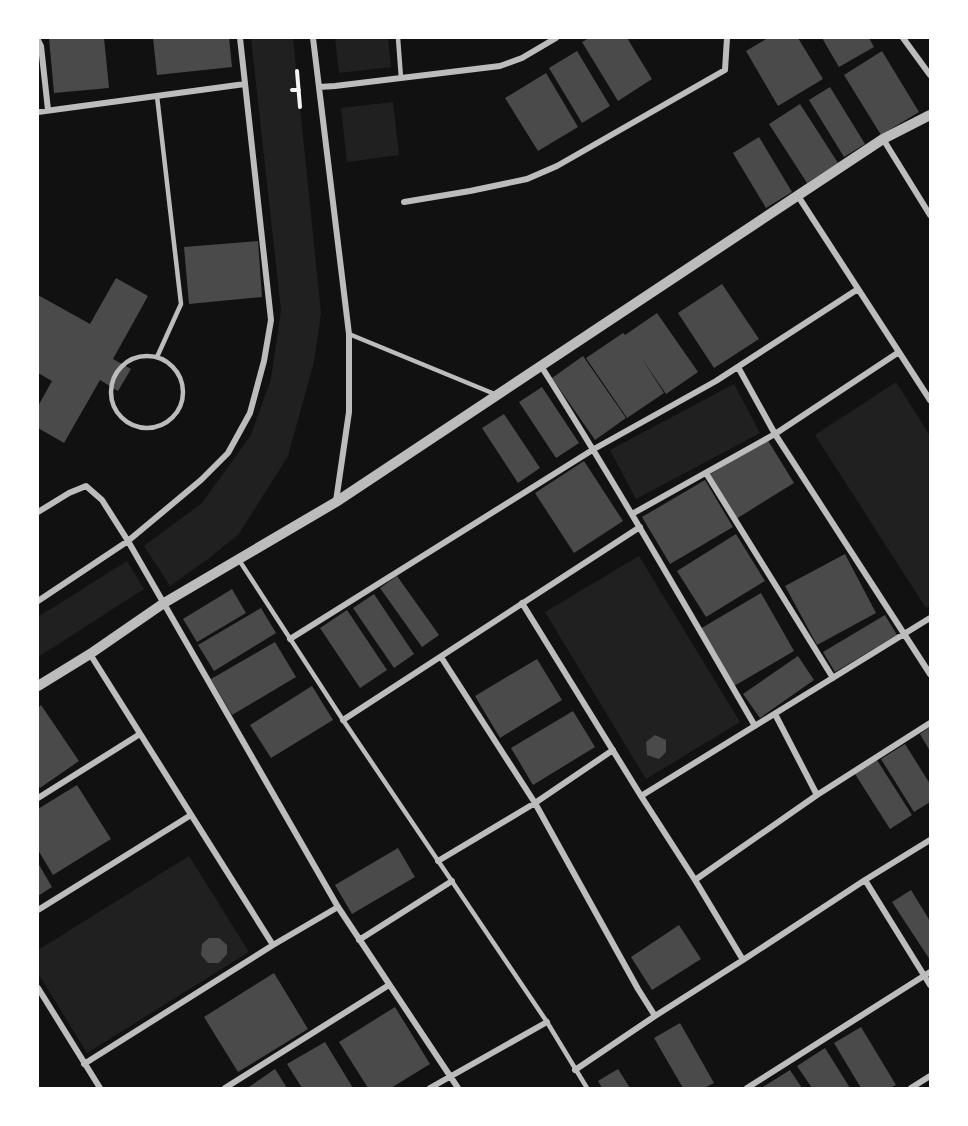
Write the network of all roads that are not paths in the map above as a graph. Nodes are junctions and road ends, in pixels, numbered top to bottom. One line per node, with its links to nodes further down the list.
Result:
1 (240, 38): 10 (street)
2 (313, 38): 11 (street)
3 (398, 38): 9 (lane)
4 (556, 38): 9 (street)
5 (727, 38): 18 (street)
6 (903, 38): 8 (street)
7 (38, 40): 13 (street)
8 (930, 75)
9 (401, 78): 11 (street)
10 (245, 84): 12 (street); 35 (street)
11 (319, 87): 21 (street)
12 (157, 96): 13 (street); 23 (lane)
13 (48, 110): 14 (street)
14 (38, 112)
15 (930, 115): 16 (street)
16 (883, 139): 17 (street); 19 (street)
17 (798, 196): 20 (street); 24 (street)
18 (404, 202)
19 (930, 215)
20 (858, 289): 22 (street); 25 (street)
21 (349, 334): 26 (lane); 31 (street)
22 (899, 352): 27 (street); 28 (street)
23 (157, 357): 23 (lane)
24 (541, 366): 26 (street); 29 (street)
25 (738, 367): 28 (street); 29 (street)
26 (498, 395): 31 (street)
27 (930, 400)
28 (775, 434): 30 (street); 41 (street)
29 (594, 449): 33 (street); 42 (street)
30 (706, 473): 33 (street); 46 (street)
31 (336, 502): 36 (street)
32 (38, 512): 35 (street)
33 (632, 514): 34 (street)
34 (640, 527): 39 (street); 51 (street)
35 (128, 541): 37 (street); 38 (street)
36 (239, 560): 38 (street); 42 (lane)
37 (38, 601)
38 (164, 603): 43 (street); 64 (street)
39 (522, 603): 44 (street); 53 (street)
40 (930, 618): 41 (street)
41 (904, 634): 45 (street); 46 (street)
42 (290, 639): 49 (lane)
43 (90, 654): 47 (street); 52 (street)
44 (441, 657): 49 (street); 57 (street)
45 (930, 675)
46 (833, 678): 48 (street)
47 (38, 686)
48 (775, 714): 51 (street); 54 (street)
49 (343, 720): 60 (lane)
50 (930, 723): 54 (street)
51 (755, 726): 55 (street)
52 (140, 734): 56 (street); 58 (street)
53 (613, 750): 55 (street); 57 (street)
54 (817, 795): 61 (street)
55 (641, 796): 61 (street)
56 (38, 798)
57 (535, 803): 60 (street); 73 (street)
58 (191, 814): 65 (street); 67 (street)
59 (930, 840): 62 (street)
60 (438, 861): 63 (lane)
61 (695, 880): 68 (street)
62 (865, 880): 68 (street); 69 (street)
63 (452, 881): 66 (street); 74 (lane)
64 (338, 908): 66 (street); 67 (street)
65 (38, 910)
66 (359, 940): 70 (street)
67 (273, 945): 75 (street)
68 (743, 960): 73 (street)
69 (927, 974): 71 (street); 84 (street)
70 (389, 985): 78 (street); 80 (street)
71 (930, 985)
72 (38, 988): 75 (street)
73 (655, 1016): 76 (street)
74 (547, 1022): 76 (lane); 78 (street)
75 (84, 1064): 79 (street)
76 (576, 1070): 83 (lane)
77 (930, 1076): 85 (street)
78 (451, 1077): 81 (street); 82 (street)
79 (100, 1089)
80 (225, 1089)
81 (430, 1089)
82 (458, 1089)
83 (586, 1089)
84 (747, 1089)
85 (911, 1089)

